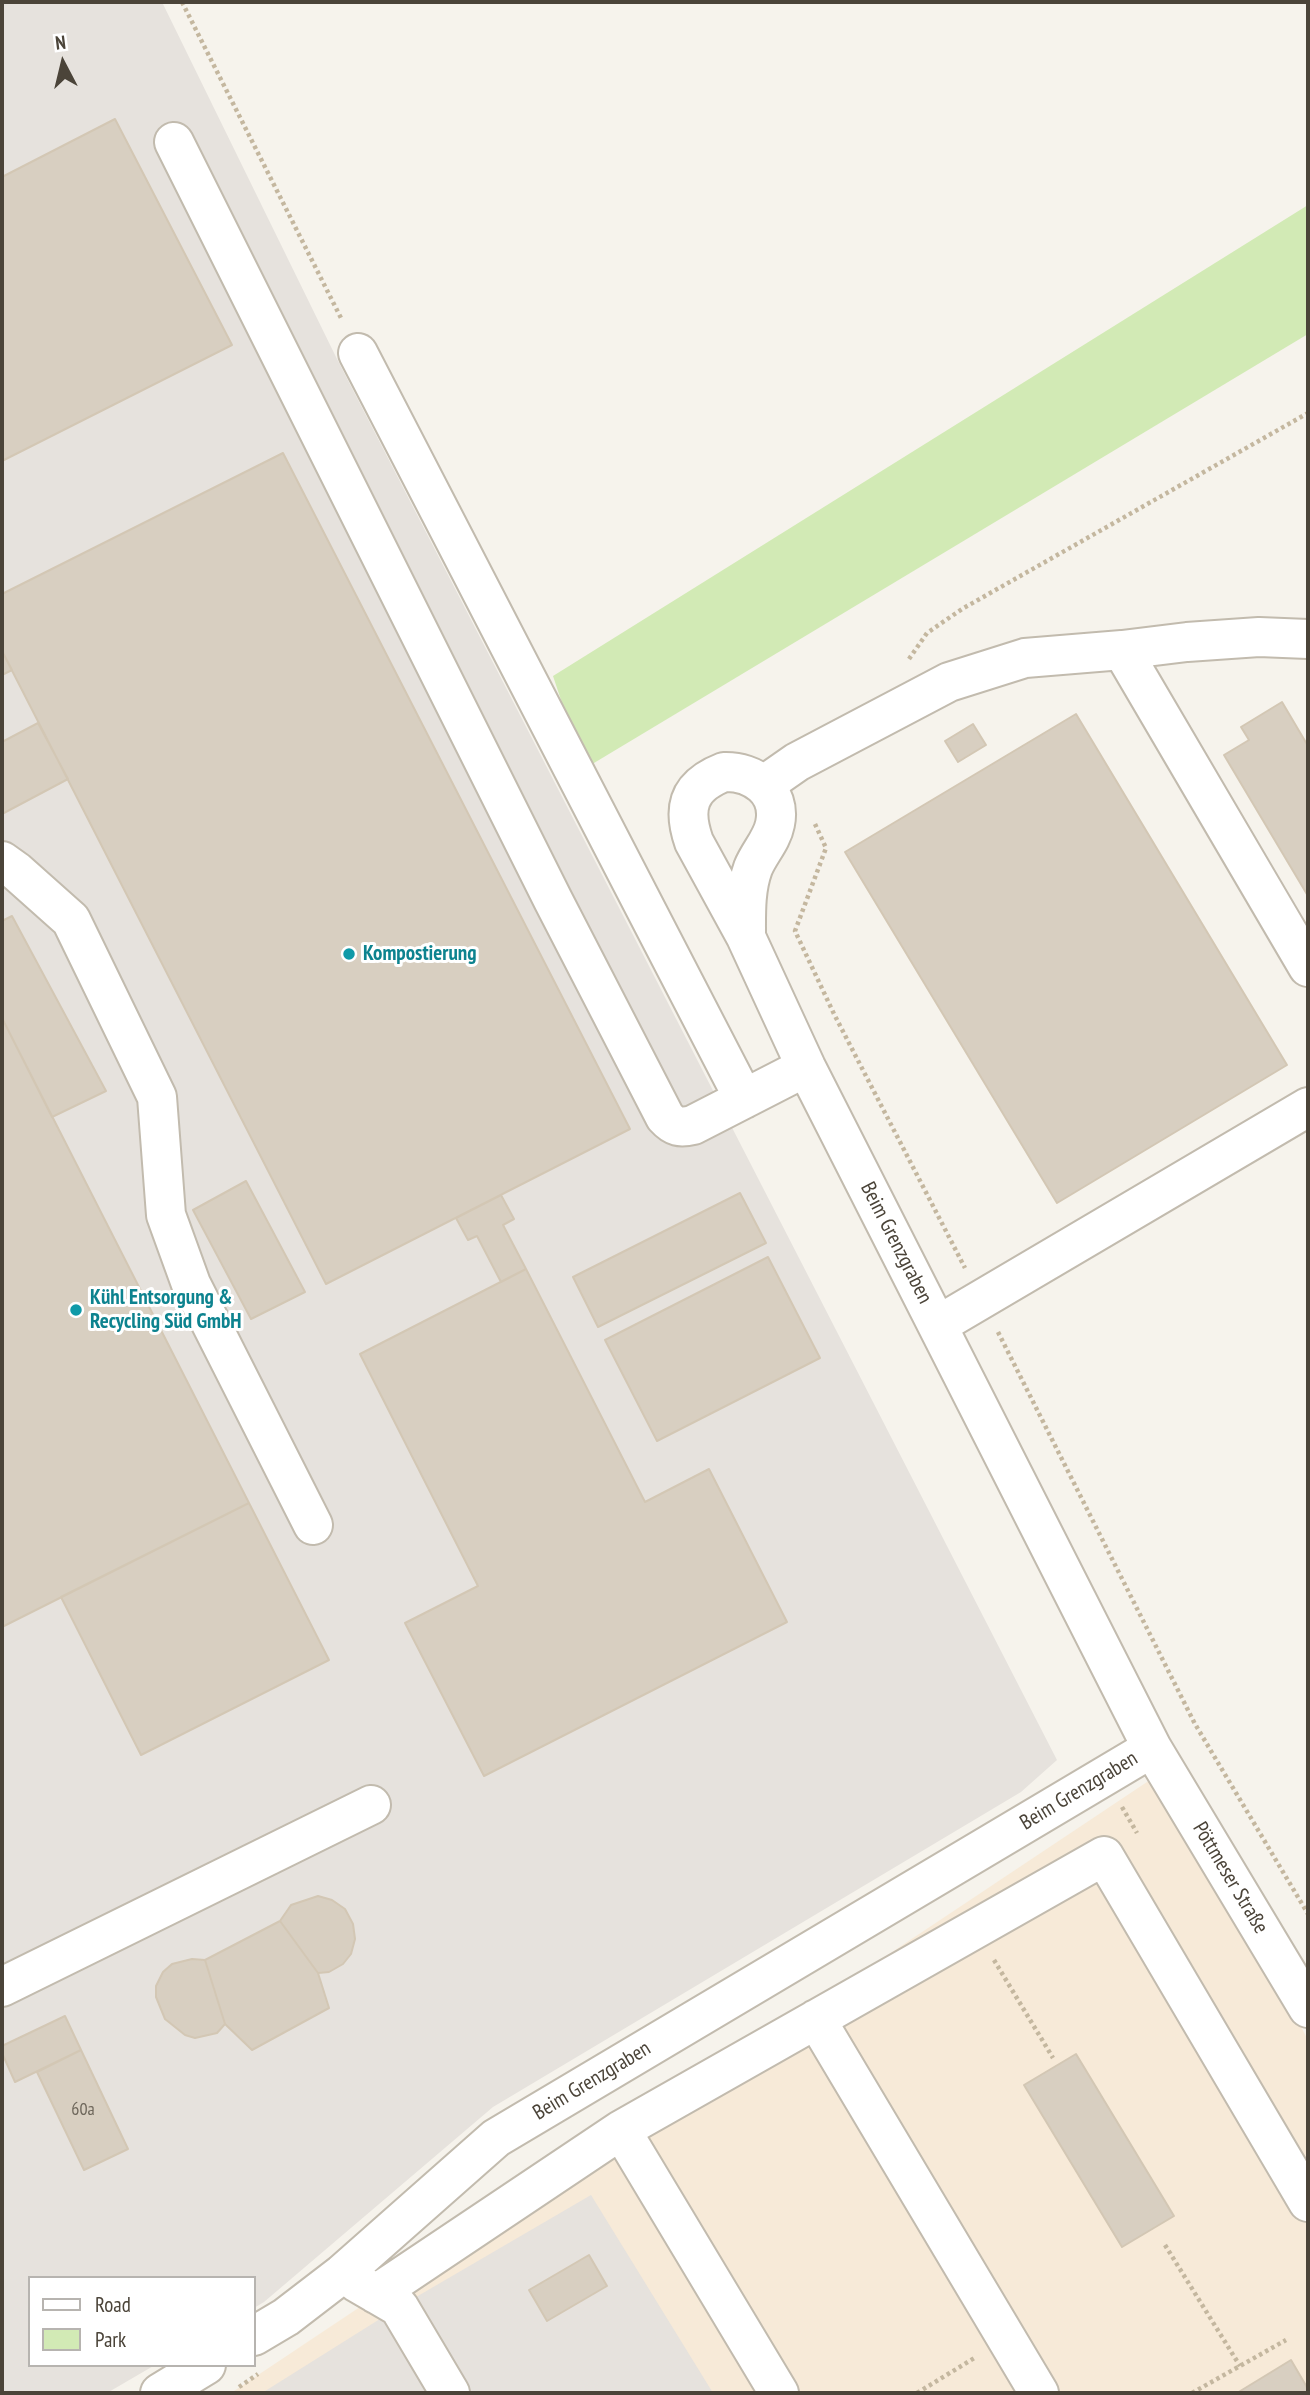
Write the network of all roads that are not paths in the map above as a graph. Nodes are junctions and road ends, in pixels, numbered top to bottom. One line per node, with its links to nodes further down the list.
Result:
1 (174, 142): 10 (street)
2 (358, 353): 10 (street)
3 (1308, 639): 4 (street)
4 (1122, 650): 5 (street); 8 (street)
5 (777, 776): 7 (street, Beim Grenzgraben); 7 (street, Beim Grenzgraben)
6 (2, 861): 13 (street)
7 (746, 937): 9 (street, Beim Grenzgraben)
8 (1308, 967)
9 (806, 1067): 10 (street); 12 (street, Beim Grenzgraben)
10 (744, 1099)
11 (1308, 1107): 12 (street)
12 (938, 1325): 14 (street, Beim Grenzgraben)
13 (313, 1525)
14 (1152, 1748): 17 (street, Pöttmeser Straße); 21 (street, Beim Grenzgraben)
15 (371, 1805): 16 (street)
16 (2, 1987)
17 (1308, 2008)
18 (816, 2019): 19 (street); 20 (street); 28 (street)
19 (621, 2130): 22 (street); 27 (street)
20 (1308, 2202)
21 (342, 2274): 22 (street); 23 (street, Beim Grenzgraben)
22 (376, 2294): 26 (street)
23 (256, 2335)
24 (203, 2367): 25 (street)
25 (160, 2393)
26 (450, 2393)
27 (779, 2393)
28 (1039, 2393)

